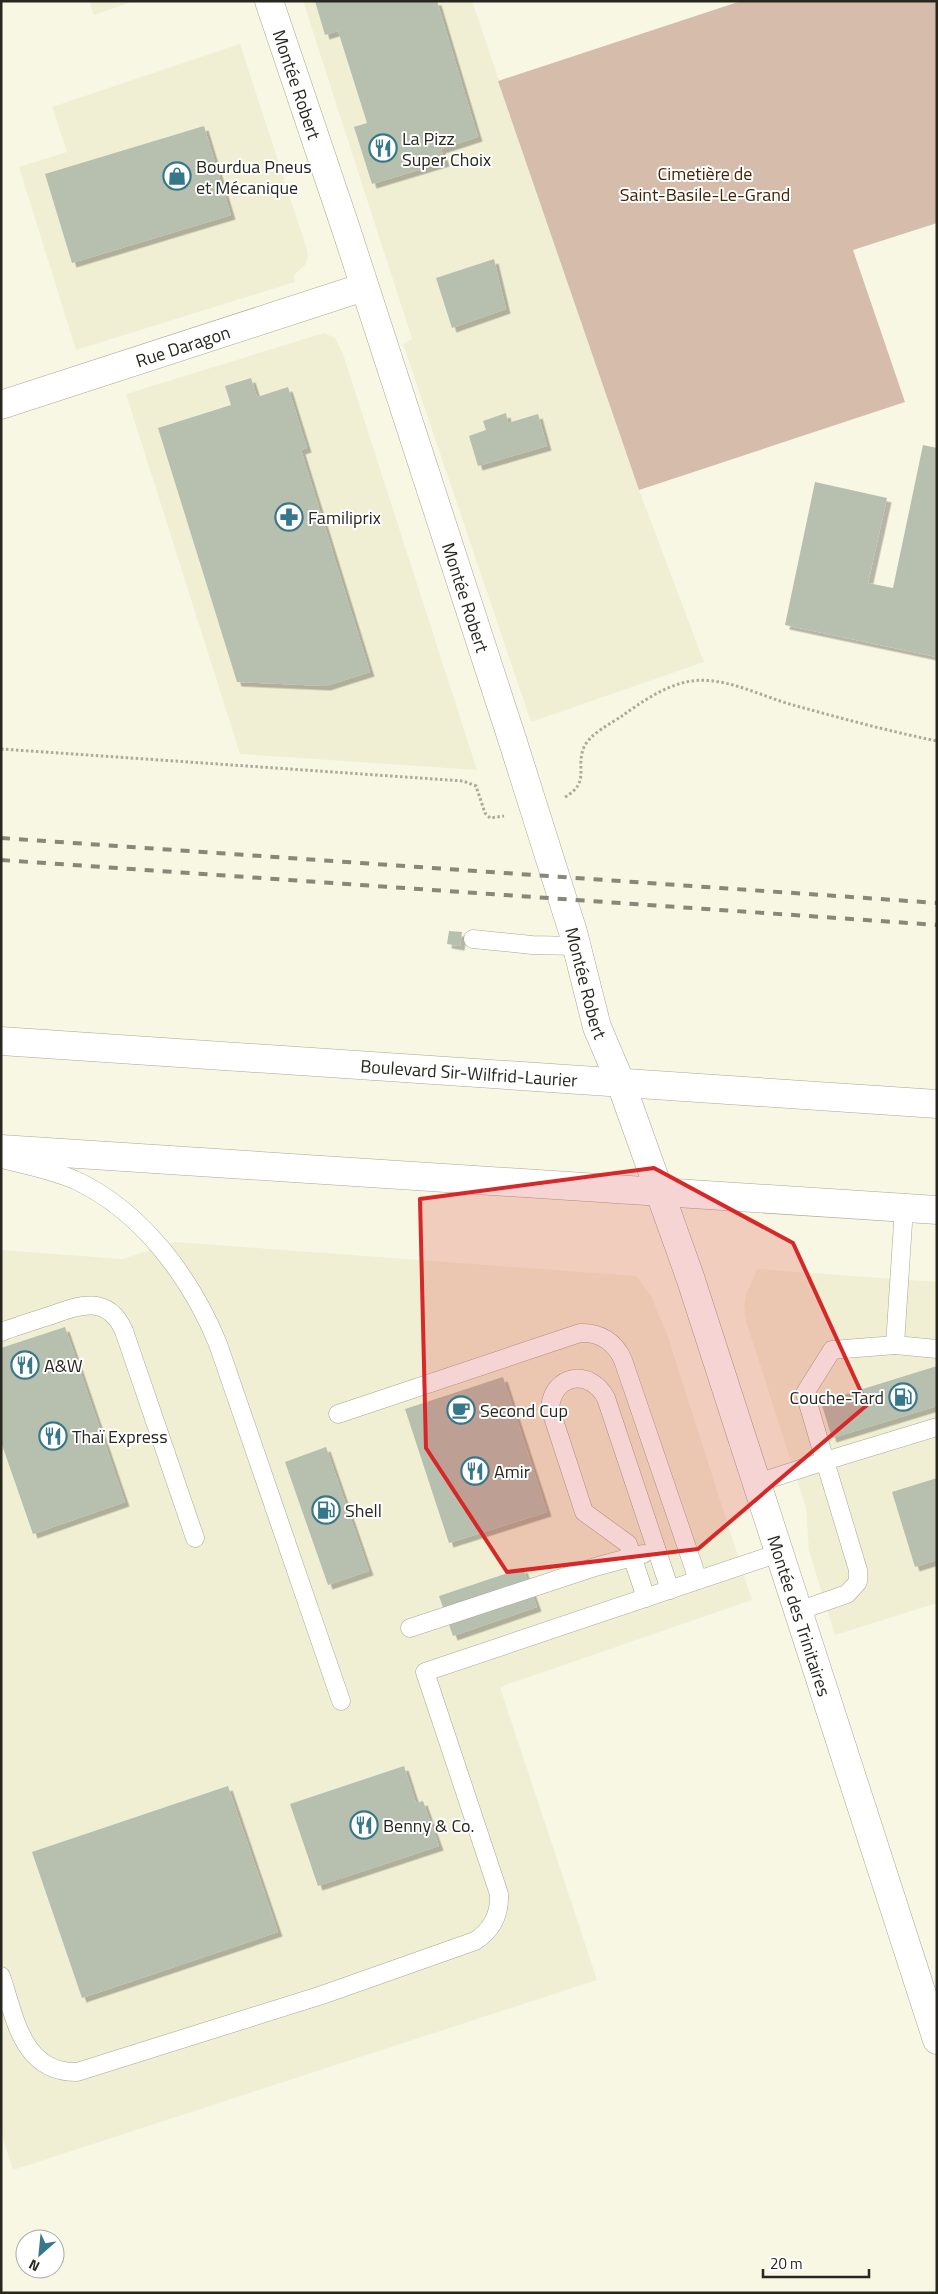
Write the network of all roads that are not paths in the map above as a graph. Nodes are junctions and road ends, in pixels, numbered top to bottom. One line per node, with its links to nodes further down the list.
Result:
1 (269, 1): 2 (street, Montée Robert)
2 (364, 287): 3 (street, Rue Daragon); 5 (street, Montée Robert)
3 (1, 404)
4 (472, 939): 5 (lane)
5 (576, 946): 7 (street, Montée Robert)
6 (1, 1041): 7 (street, Boulevard Sir-Wilfrid-Laurier)
7 (620, 1082): 8 (street, Boulevard Sir-Wilfrid-Laurier); 11 (street, Montée Robert)
8 (937, 1104)
9 (1, 1148): 11 (street)
10 (1, 1160): 30 (lane)
11 (660, 1192): 12 (street); 20 (street, Montée des Trinitaires)
12 (904, 1208): 13 (street); 15 (lane)
13 (937, 1210)
14 (1, 1332): 21 (lane)
15 (895, 1345): 16 (lane); 19 (lane)
16 (937, 1350)
17 (338, 1414): 25 (lane)
18 (937, 1427): 19 (lane)
19 (825, 1461): 20 (lane); 28 (lane)
20 (757, 1482): 23 (street, Montée des Trinitaires)
21 (195, 1538)
22 (656, 1550): 24 (lane); 24 (lane); 26 (lane)
23 (779, 1553): 25 (lane); 28 (street, Montée des Trinitaires)
24 (632, 1557): 27 (lane); 29 (lane)
25 (698, 1580): 26 (lane)
26 (670, 1590): 27 (lane)
27 (646, 1598): 31 (lane)
28 (798, 1611): 32 (street, Montée des Trinitaires)
29 (410, 1628)
30 (341, 1701)
31 (1, 1976)
32 (937, 2040)

